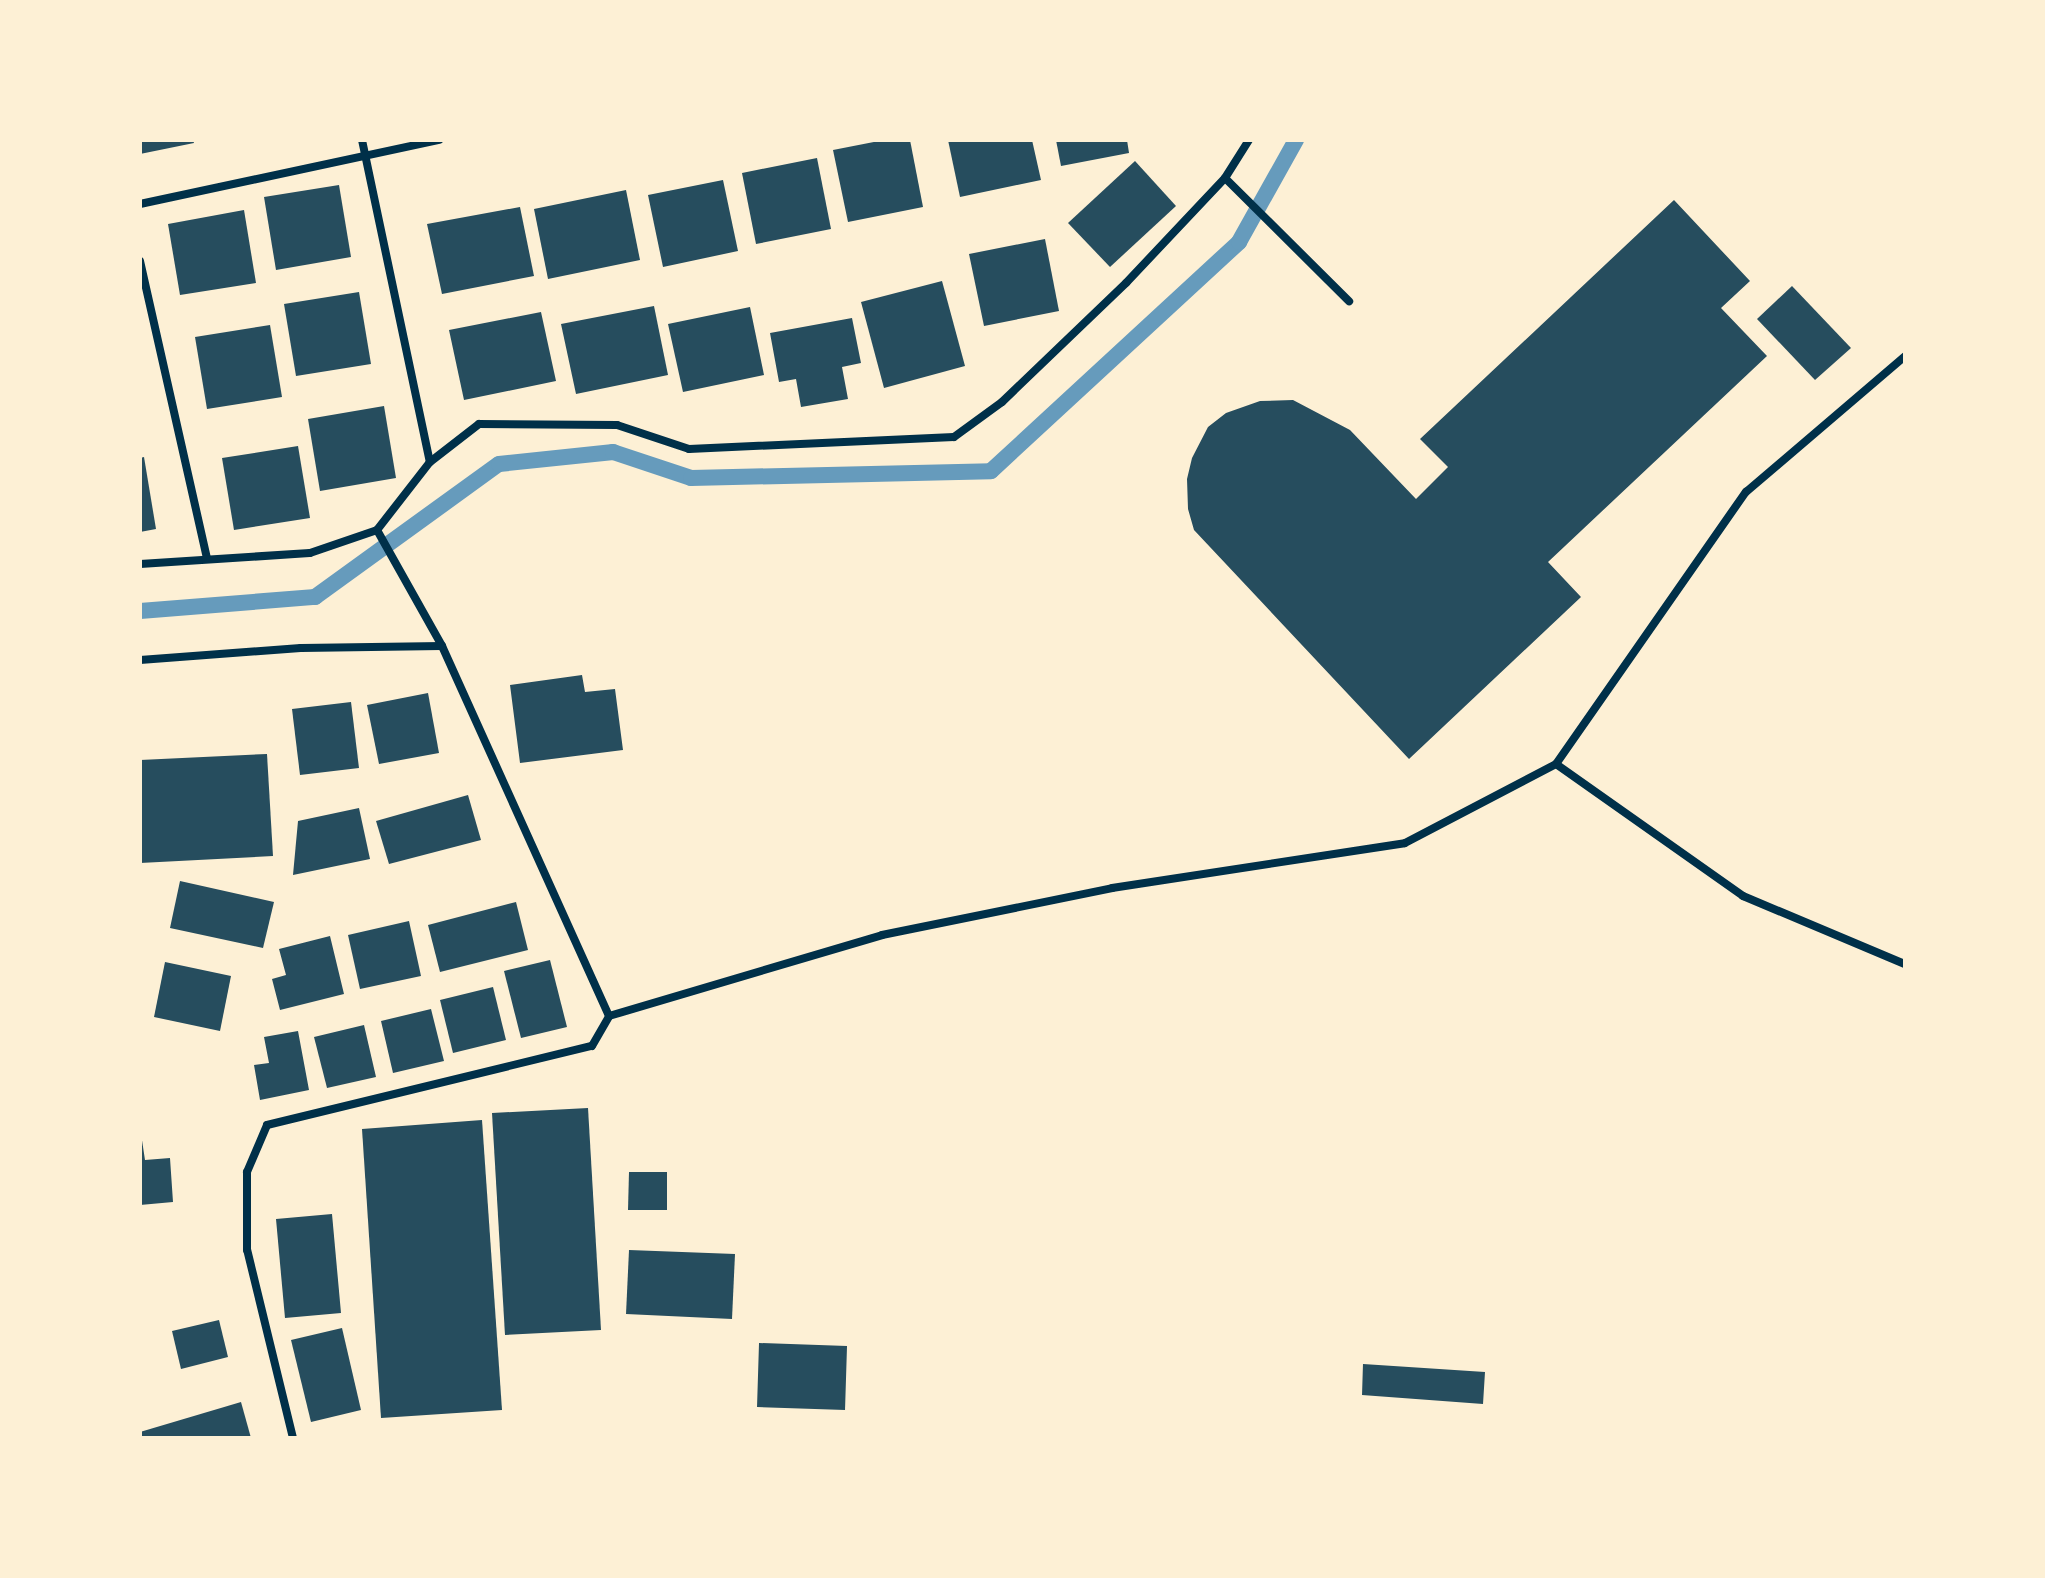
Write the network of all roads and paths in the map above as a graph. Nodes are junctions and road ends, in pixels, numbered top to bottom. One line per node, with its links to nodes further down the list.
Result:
1 (362, 140): 4 (street)
2 (439, 140): 4 (street)
3 (1249, 140): 5 (street)
4 (365, 155): 6 (street); 10 (street)
5 (1225, 178): 8 (street); 10 (street)
6 (140, 204)
7 (140, 261): 12 (street)
8 (1349, 301)
9 (1905, 356): 16 (street)
10 (430, 462): 11 (street)
11 (377, 530): 12 (street); 14 (street)
12 (207, 559): 13 (street)
13 (140, 564)
14 (442, 646): 15 (street); 18 (street)
15 (140, 660)
16 (1556, 764): 17 (street); 18 (street)
17 (1905, 964)
18 (609, 1016): 19 (street)
19 (293, 1438)

